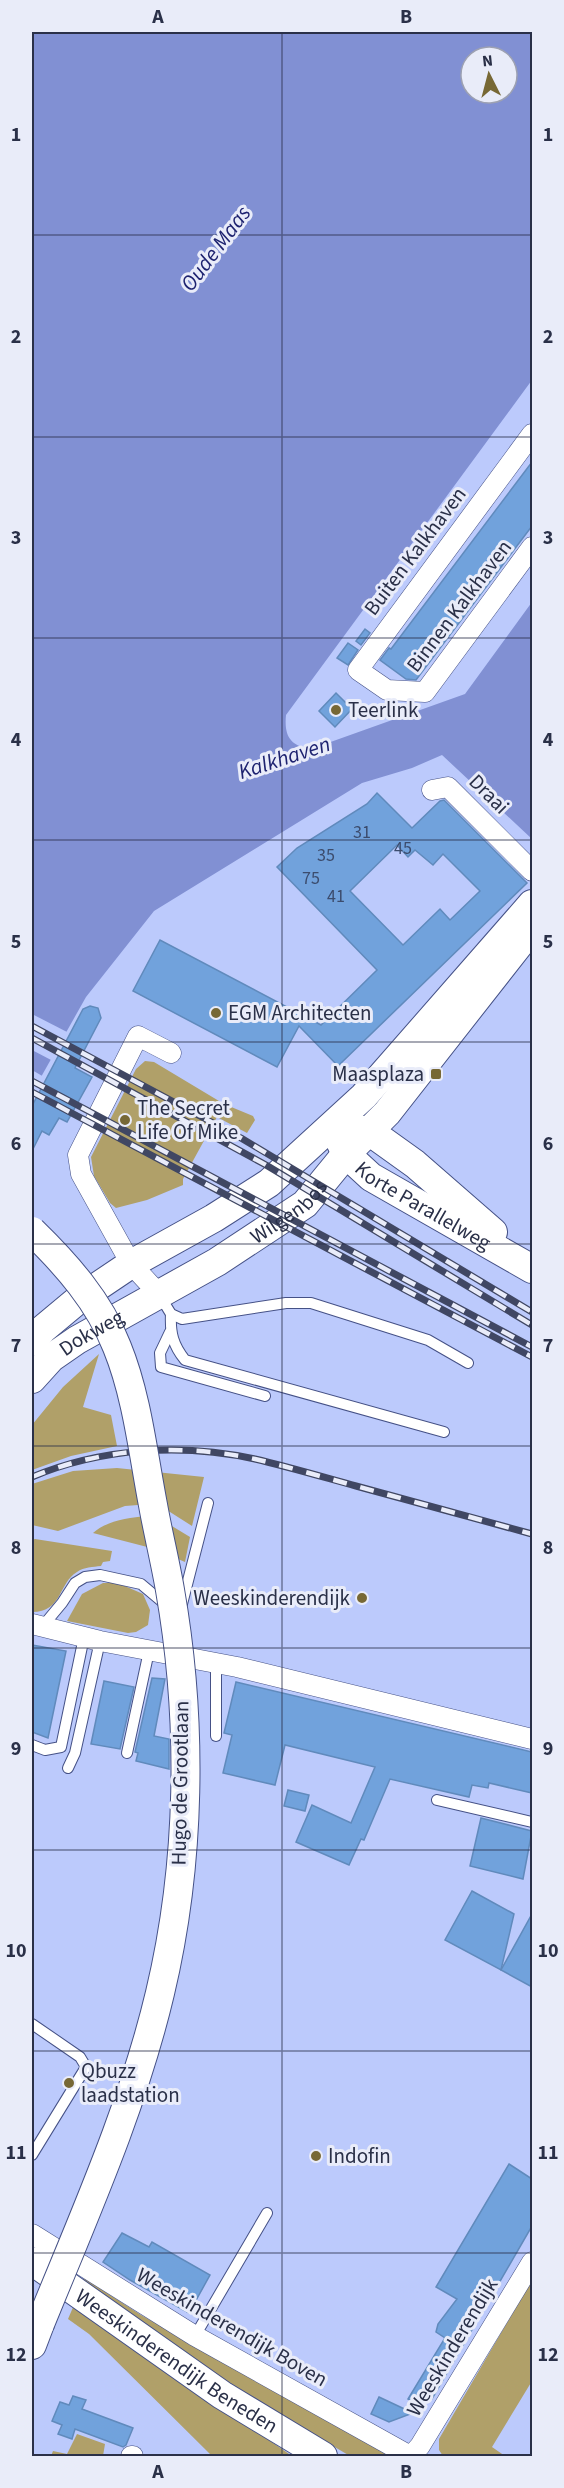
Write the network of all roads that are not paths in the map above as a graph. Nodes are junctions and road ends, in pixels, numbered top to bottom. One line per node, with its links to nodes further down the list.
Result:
1 (532, 434): 3 (street, Buiten Kalkhaven)
2 (532, 547): 3 (street, Binnen Kalkhaven)
3 (387, 690)
4 (432, 790): 5 (street, Draai)
5 (532, 871)
6 (532, 904): 9 (main road, Wilgenbos)
7 (532, 928): 10 (main road, Wilgenbos)
8 (171, 1053): 13 (street)
9 (332, 1124): 10 (main road, Korte Parallelweg); 11 (main road, Korte Parallelweg); 13 (main road, Wilgenbos)
10 (369, 1131): 11 (main road, Wilgenbos); 14 (main road, Korte Parallelweg)
11 (346, 1154): 14 (main road, Korte Parallelweg); 15 (main road, Wilgenbos)
12 (32, 1232): 42 (main road, Hugo de Grootlaan, bridge)
13 (131, 1264): 15 (street); 17 (main road, Dokweg)
14 (532, 1268)
15 (165, 1304): 16 (lane); 18 (lane); 19 (main road, Dokweg)
16 (170, 1332): 20 (lane); 21 (lane)
17 (32, 1342)
18 (468, 1363)
19 (32, 1379)
20 (265, 1396)
21 (444, 1432)
22 (208, 1503): 23 (lane)
23 (177, 1623): 24 (lane); 27 (lane)
24 (37, 1625): 25 (street)
25 (92, 1639): 26 (street); 31 (lane); 33 (lane)
26 (149, 1651): 27 (street); 32 (lane)
27 (169, 1655): 28 (street)
28 (216, 1663): 29 (lane); 30 (street)
29 (216, 1736)
30 (532, 1739)
31 (32, 1745)
32 (127, 1753)
33 (68, 1768)
34 (437, 1800): 35 (lane)
35 (532, 1822)
36 (32, 2024): 37 (lane)
37 (32, 2155)
38 (267, 2213): 43 (lane)
39 (32, 2234): 43 (street, Weeskinderendijk Boven)
40 (32, 2261): 44 (main road, Weeskinderendijk Beneden)
41 (532, 2262): 45 (street, Weeskinderendijk)
42 (36, 2335)
43 (195, 2336): 45 (street, Weeskinderendijk Boven)
44 (323, 2457)
45 (411, 2457)

